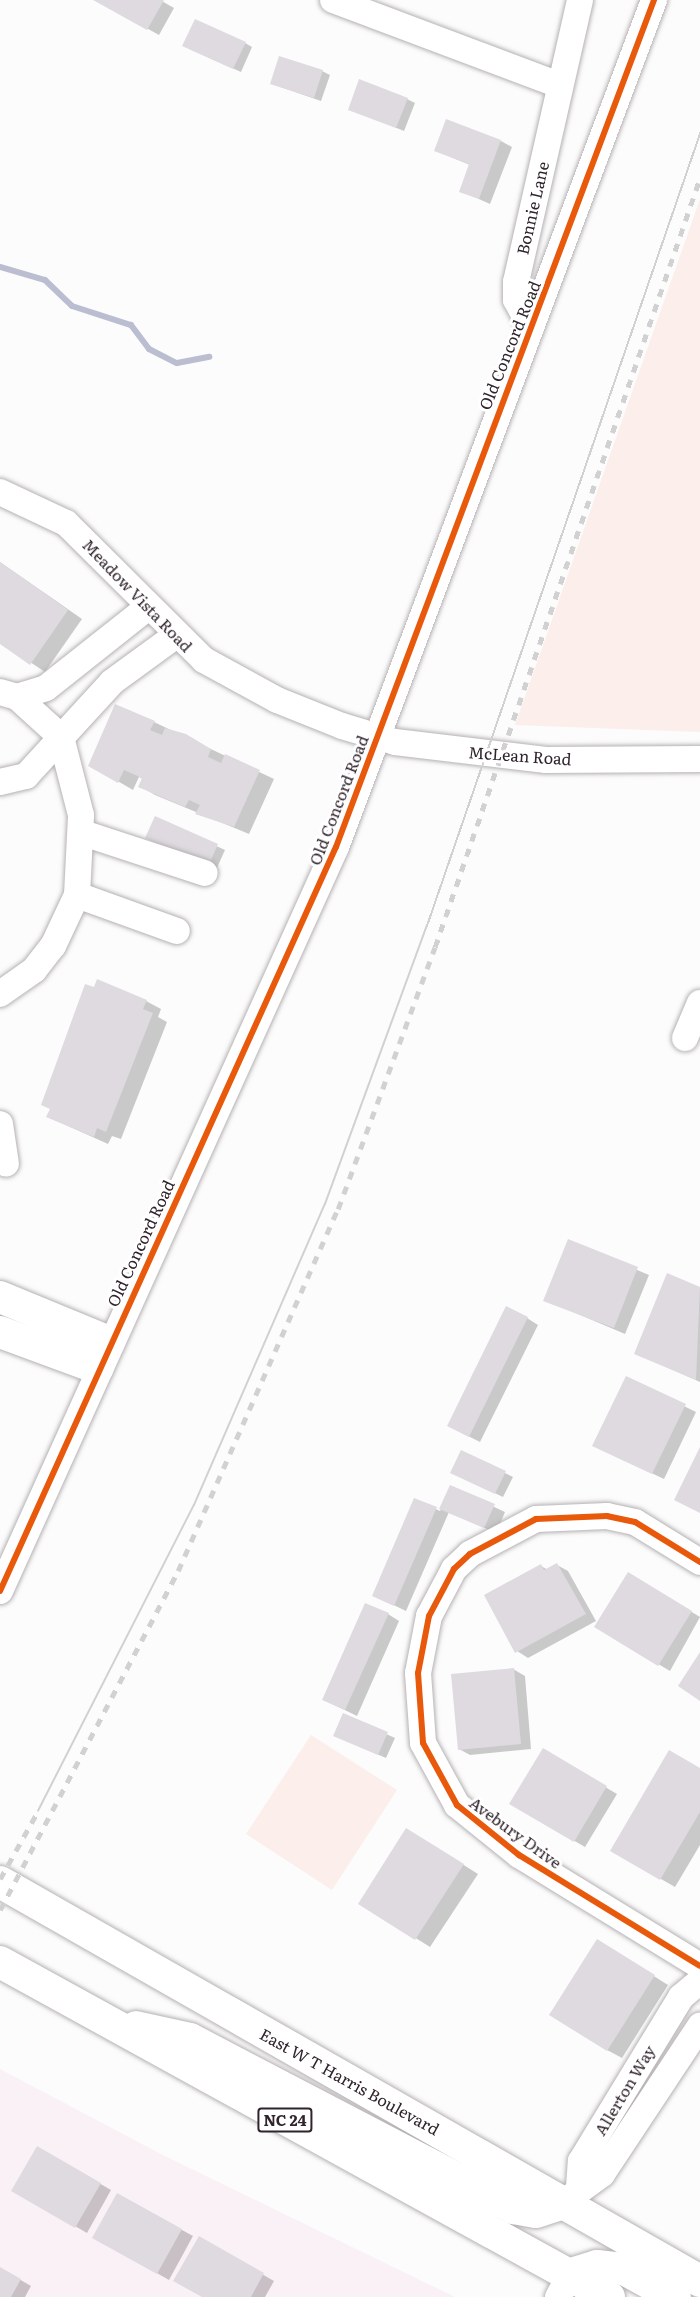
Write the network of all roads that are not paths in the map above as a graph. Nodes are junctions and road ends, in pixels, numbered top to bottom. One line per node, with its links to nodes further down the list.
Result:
1 (333, 0): 4 (street)
2 (580, 0): 4 (street, Bonnie Lane)
3 (654, 0): 5 (street, Old Concord Road)
4 (559, 85): 5 (street, Bonnie Lane)
5 (531, 328): 11 (street, Old Concord Road)
6 (0, 492): 7 (street, Meadow Vista Road)
7 (147, 608): 8 (street, Meadow Vista Road); 9 (street)
8 (175, 636): 10 (street); 11 (street, Meadow Vista Road)
9 (9, 695): 10 (street)
10 (61, 737): 13 (street); 14 (street)
11 (377, 738): 12 (street, McLean Road); 25 (street, Old Concord Road)
12 (700, 759)
13 (0, 782)
14 (83, 833): 15 (street); 16 (street)
15 (205, 873)
16 (77, 895): 17 (street); 18 (street)
17 (177, 931)
18 (0, 994)
19 (700, 1003): 20 (street)
20 (685, 1038)
21 (0, 1124): 22 (street)
22 (6, 1164)
23 (0, 1297): 25 (main road)
24 (0, 1332): 25 (main road)
25 (104, 1355): 27 (street, Old Concord Road)
26 (700, 1562): 30 (street, Avebury Drive)
27 (0, 1590)
28 (0, 1882): 35 (main road, East W T Harris Boulevard)
29 (0, 1962): 32 (main road, NC 24)
30 (700, 1966)
31 (690, 1989): 35 (street, Allerton Way)
32 (100, 2018): 35 (main road); 37 (main road, NC 24)
33 (700, 2026): 34 (street, Allerton Way)
34 (692, 2053): 35 (street, Allerton Way)
35 (573, 2194): 36 (main road, East W T Harris Boulevard)
36 (700, 2281)
37 (565, 2286): 38 (main road, NC 24); 39 (main road)
38 (609, 2297)
39 (675, 2297)

